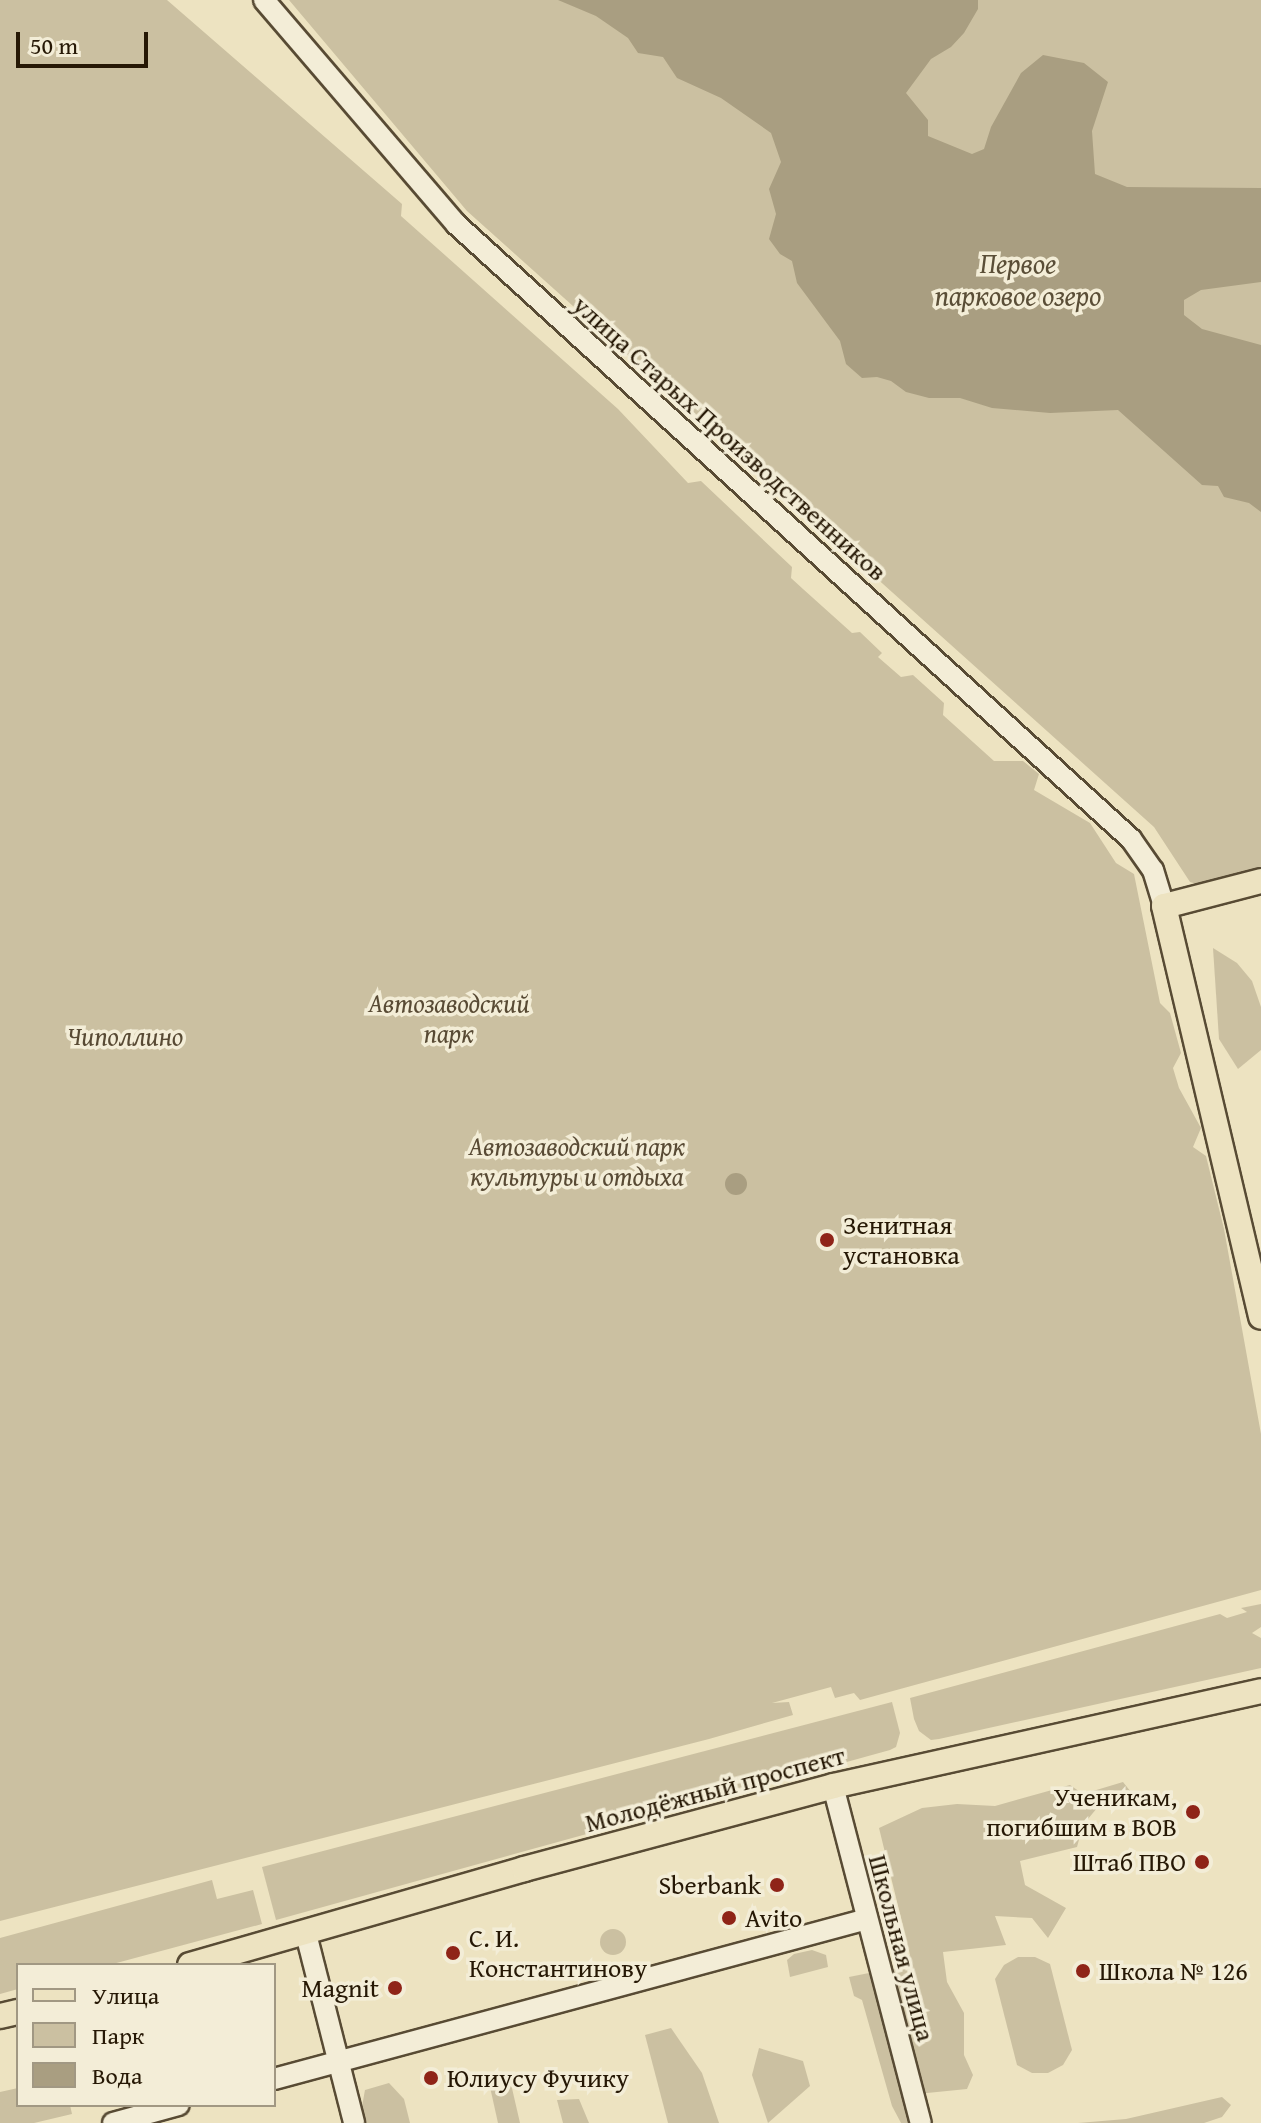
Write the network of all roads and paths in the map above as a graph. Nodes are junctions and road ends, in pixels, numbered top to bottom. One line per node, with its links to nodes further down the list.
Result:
1 (264, 0): 3 (street, улица Старых Производственников)
2 (1261, 881): 3 (main road)
3 (1164, 906): 4 (main road)
4 (1261, 1317)
5 (1261, 1691): 6 (main road, Молодёжный проспект)
6 (833, 1786): 7 (street, Школьная улица); 8 (main road, Молодёжный проспект)
7 (867, 1919): 10 (street); 15 (street, Школьная улица)
8 (306, 1934): 9 (main road, Молодёжный проспект); 10 (street)
9 (197, 1963)
10 (338, 2061): 11 (street); 14 (street)
11 (276, 2078)
12 (172, 2107): 13 (street)
13 (113, 2123)
14 (354, 2123)
15 (921, 2123)

